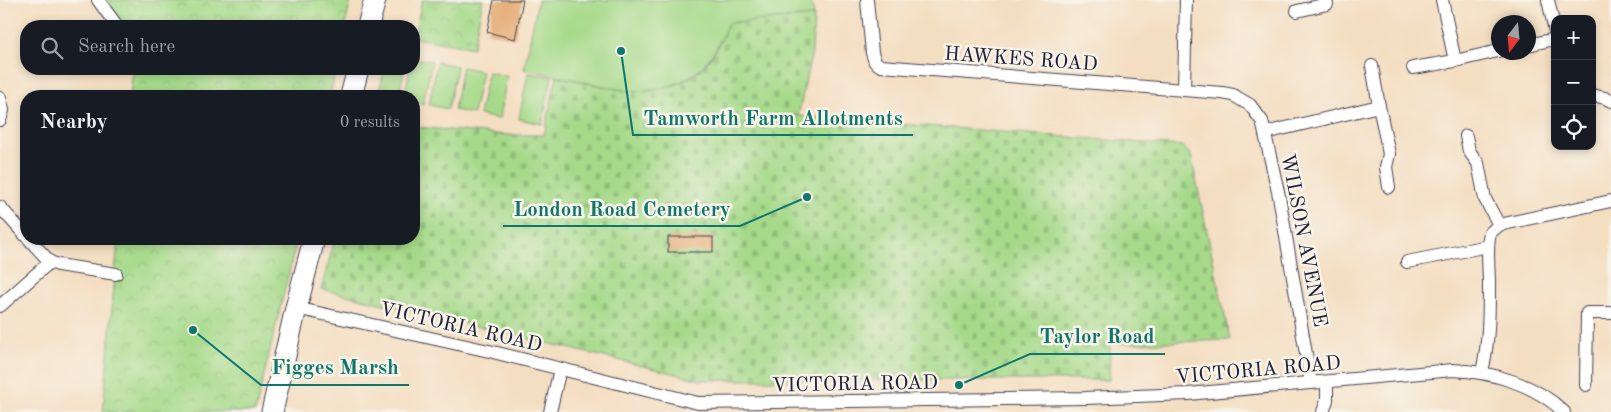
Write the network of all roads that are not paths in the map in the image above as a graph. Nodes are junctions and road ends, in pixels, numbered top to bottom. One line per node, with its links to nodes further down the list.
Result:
1 (98, 0): 11 (street)
2 (375, 0): 12 (main road)
3 (867, 0): 21 (street, HAWKES ROAD)
4 (1186, 0): 21 (street)
5 (1442, 0): 16 (street)
6 (1548, 0): 10 (street)
7 (1313, 4): 8 (street); 9 (street)
8 (1327, 4)
9 (1297, 11)
10 (1551, 15)
11 (113, 20)
12 (370, 20)
13 (1551, 40): 14 (street)
14 (1536, 43)
15 (1491, 52): 16 (street)
16 (1454, 60): 18 (street)
17 (1372, 66): 25 (street)
18 (1412, 68)
19 (356, 75): 20 (main road)
20 (353, 90)
21 (1184, 90): 27 (street, WILSON AVENUE)
22 (1596, 95): 24 (street)
23 (0, 98): 26 (street)
24 (1611, 101)
25 (1379, 106): 27 (street, WILSON AVENUE); 29 (street)
26 (0, 120)
27 (1265, 133): 46 (street, WILSON AVENUE)
28 (1466, 136): 32 (street)
29 (1390, 187)
30 (1611, 201): 32 (street)
31 (0, 207): 33 (street)
32 (1499, 225): 36 (street)
33 (20, 229)
34 (34, 245): 37 (street)
35 (312, 245): 41 (main road)
36 (1488, 246): 38 (street); 44 (street)
37 (50, 262): 39 (street); 40 (street)
38 (1407, 262)
39 (116, 274)
40 (0, 306)
41 (296, 308): 43 (street, VICTORIA ROAD); 51 (main road)
42 (1611, 313): 47 (street)
43 (560, 369): 50 (street, VICTORIA ROAD); 52 (street)
44 (1482, 372): 45 (street, VICTORIA ROAD); 54 (street, VICTORIA ROAD)
45 (1327, 382): 46 (street, VICTORIA ROAD); 53 (street)
46 (1311, 383): 48 (street, VICTORIA ROAD)
47 (1586, 385)
48 (1028, 406): 49 (street, VICTORIA ROAD)
49 (818, 407): 50 (street, VICTORIA ROAD)
50 (697, 408)
51 (272, 412)
52 (550, 412)
53 (1323, 412)
54 (1564, 412)

